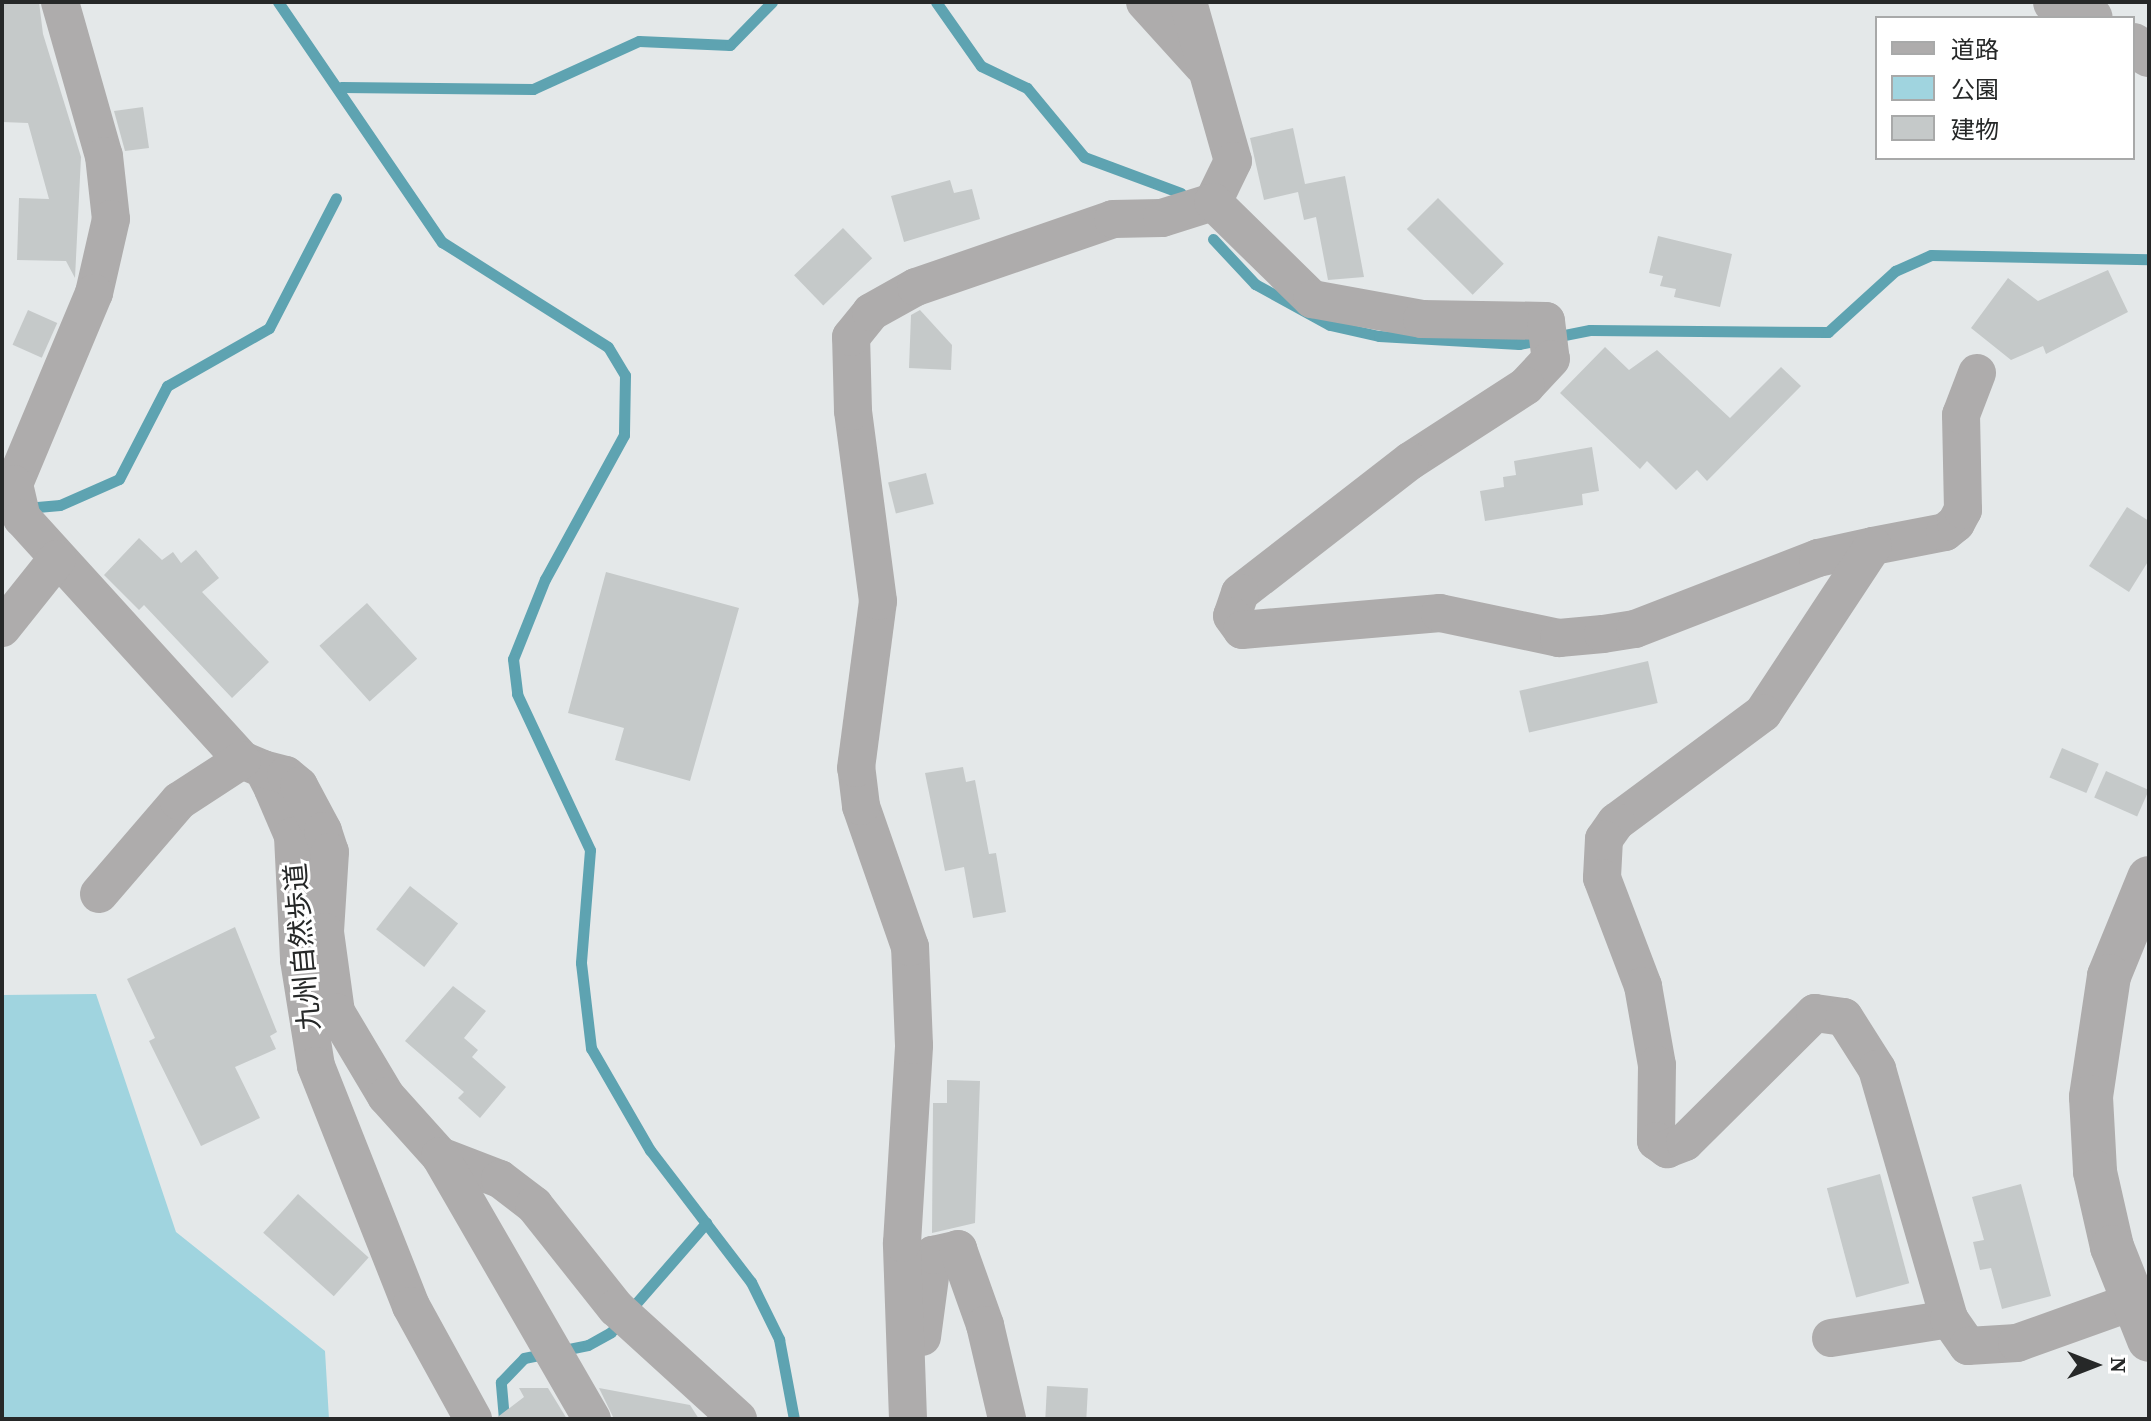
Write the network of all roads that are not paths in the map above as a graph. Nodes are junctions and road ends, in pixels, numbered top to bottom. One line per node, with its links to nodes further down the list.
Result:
1 (60, 2): 10 (street, 九州自然歩道)
2 (1145, 2): 6 (street)
3 (1188, 2): 6 (street)
4 (2055, 2): 5 (street)
5 (2086, 16)
6 (1213, 77): 7 (street)
7 (1213, 202): 9 (street); 22 (street)
8 (1977, 373): 9 (street)
9 (1873, 546): 16 (street)
10 (48, 550): 11 (street); 12 (street, 九州自然歩道)
11 (2, 628)
12 (252, 764): 14 (street); 15 (street); 19 (street, 九州自然歩道)
13 (2149, 878): 17 (street)
14 (99, 894)
15 (440, 1156): 20 (street); 21 (street)
16 (1949, 1319): 17 (street); 18 (street)
17 (2139, 1321)
18 (1831, 1338)
19 (473, 1419)
20 (592, 1419)
21 (738, 1419)
22 (910, 1419): 23 (street)
23 (1007, 1419)

